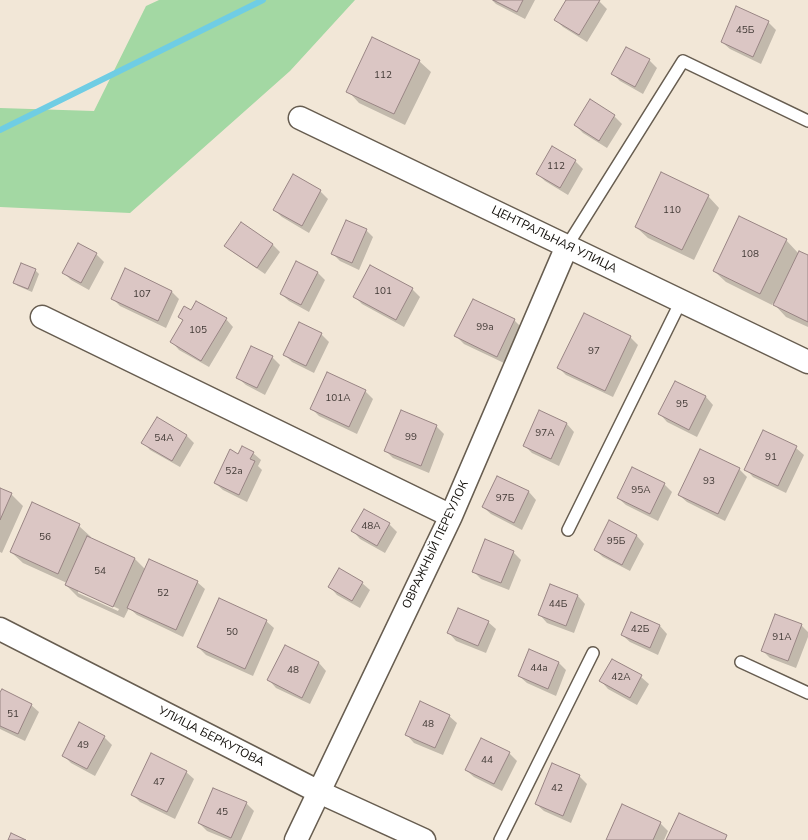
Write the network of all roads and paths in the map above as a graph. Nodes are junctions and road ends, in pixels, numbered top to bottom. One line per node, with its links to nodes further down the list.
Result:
1 (300, 118): 3 (street, ЦЕНТРАЛЬНАЯ УЛИЦА)
2 (808, 121): 3 (lane)
3 (567, 246): 4 (street, ЦЕНТРАЛЬНАЯ УЛИЦА); 7 (street, ОВРАЖНЫЙ ПЕРЕУЛОК)
4 (681, 301): 6 (street, ЦЕНТРАЛЬНАЯ УЛИЦА); 8 (lane)
5 (42, 317): 7 (street)
6 (808, 362)
7 (451, 516): 13 (street, ОВРАЖНЫЙ ПЕРЕУЛОК)
8 (568, 530)
9 (0, 629): 13 (street, УЛИЦА БЕРКУТОВА)
10 (593, 653): 16 (lane)
11 (741, 662): 12 (lane)
12 (808, 693)
13 (319, 792): 14 (street, ОВРАЖНЫЙ ПЕРЕУЛОК); 15 (street, УЛИЦА БЕРКУТОВА)
14 (296, 840)
15 (424, 840)
16 (500, 840)

